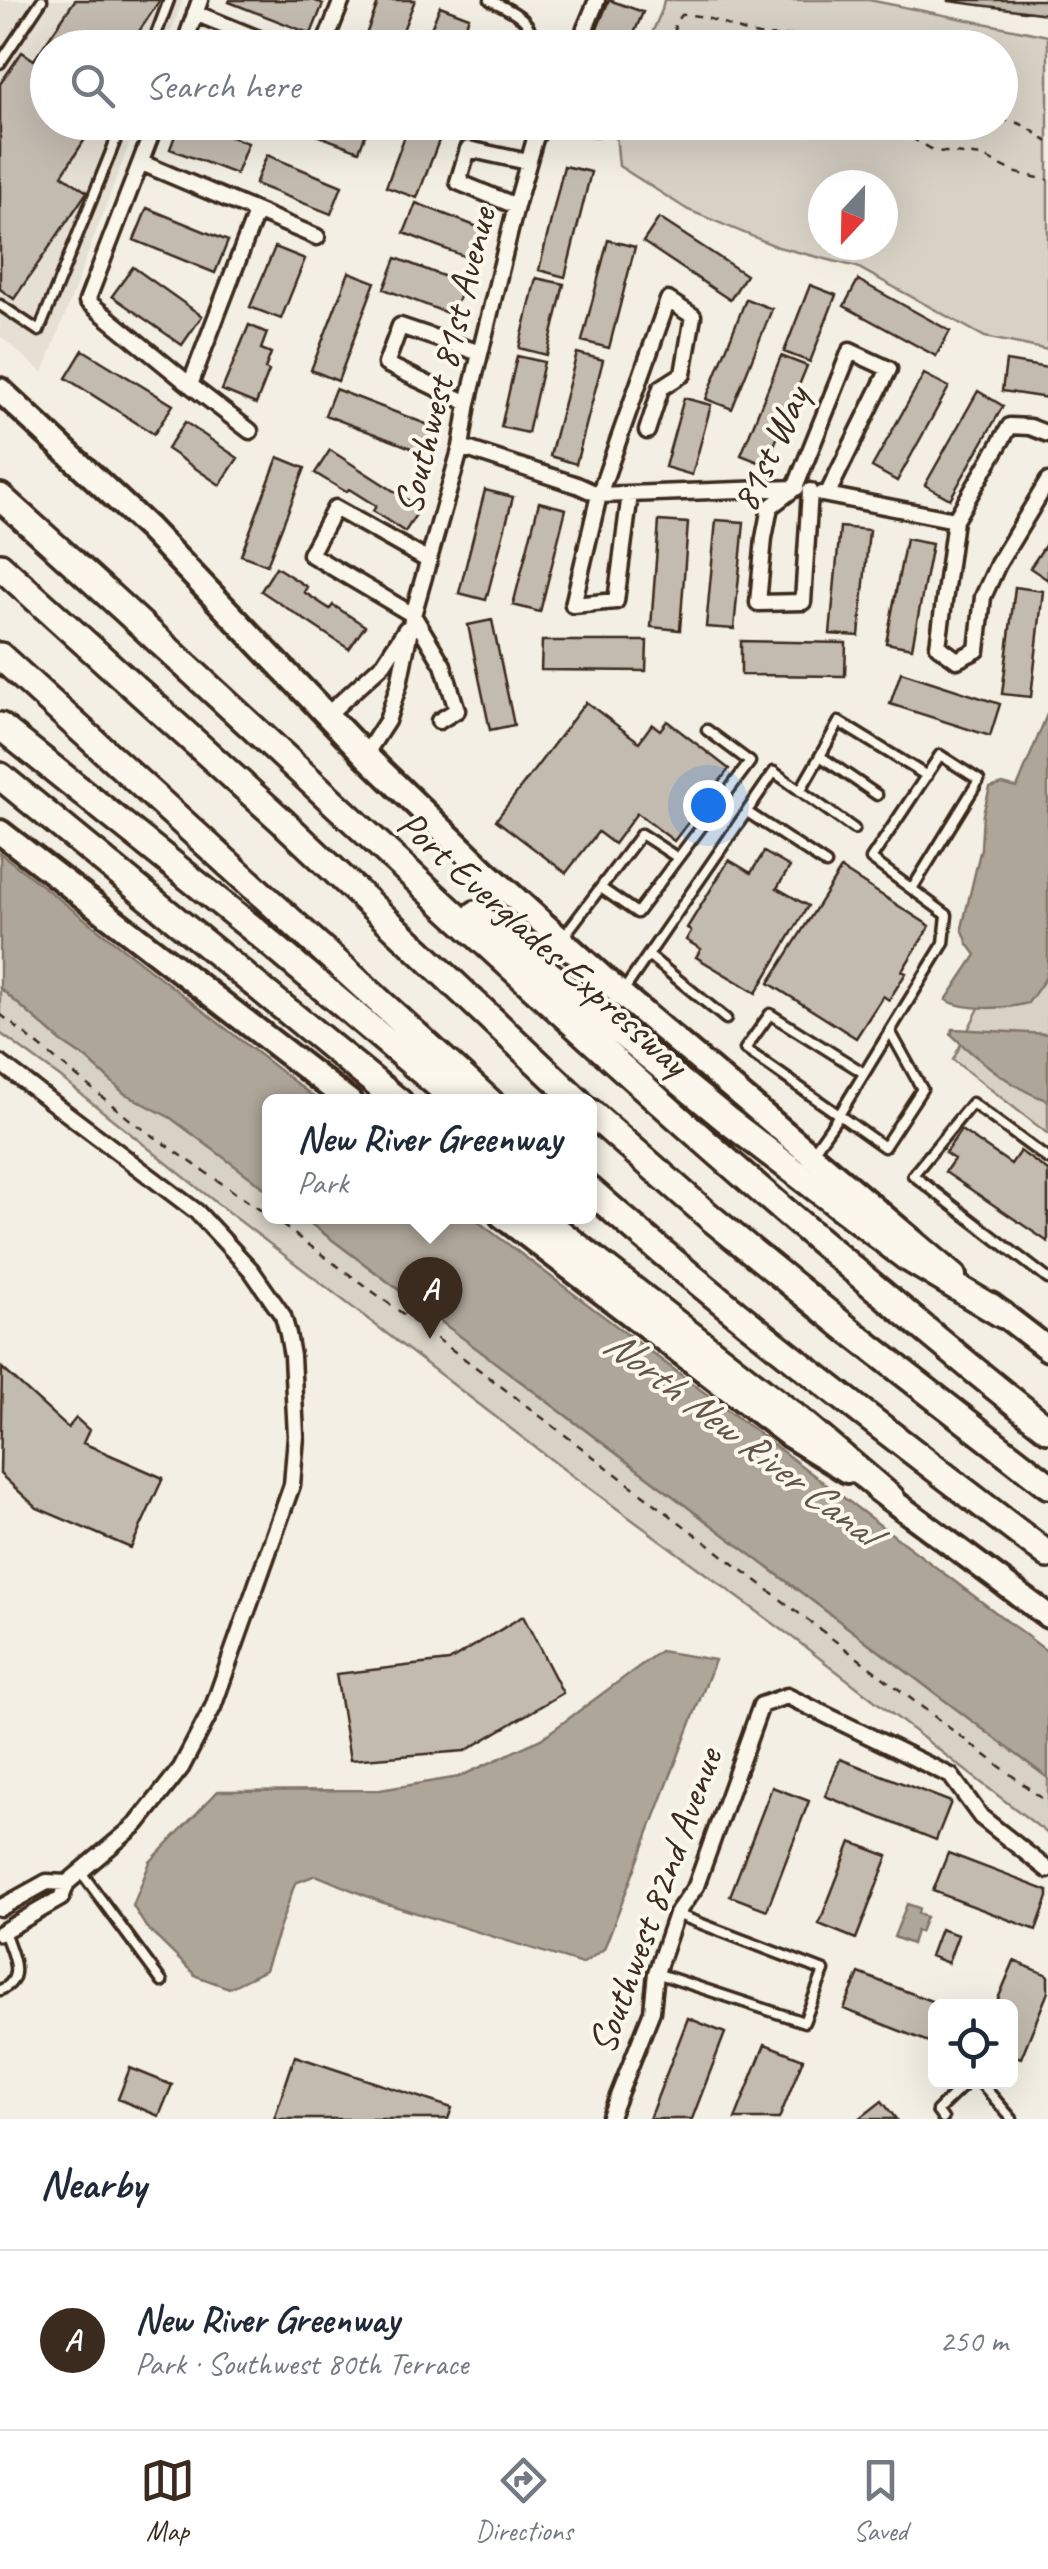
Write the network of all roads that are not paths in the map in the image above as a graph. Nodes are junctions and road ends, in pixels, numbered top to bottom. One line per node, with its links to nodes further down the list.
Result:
1 (42, 0): 12 (lane)
2 (169, 0): 7 (lane)
3 (342, 0): 9 (street)
4 (490, 0): 10 (lane)
5 (597, 0): 11 (street)
6 (198, 7): 8 (street)
7 (158, 30)
8 (245, 30)
9 (330, 30)
10 (530, 30)
11 (584, 30)
12 (0, 63)
13 (116, 140): 21 (lane)
14 (150, 140): 17 (street)
15 (536, 140): 16 (street, Southwest 81st Avenue)
16 (528, 162): 18 (street, Southwest 81st Avenue); 18 (street)
17 (142, 164): 19 (street); 23 (street)
18 (516, 206): 22 (street, Southwest 81st Avenue)
19 (256, 213): 20 (street); 23 (street)
20 (317, 237)
21 (0, 306)
22 (480, 354): 25 (street, Southwest 81st Avenue); 25 (street)
23 (190, 385): 26 (street)
24 (0, 390): 41 (main road)
25 (468, 404): 29 (street, Southwest 81st Avenue)
26 (250, 431)
27 (647, 432): 34 (street)
28 (1048, 434): 36 (street)
29 (461, 446): 34 (street); 37 (street, Southwest 81st Avenue)
30 (1048, 481): 36 (street)
31 (802, 489): 31 (street, 81st Way); 32 (street); 33 (street); 33 (street, 81st Way)
32 (630, 494): 34 (street); 34 (street)
33 (827, 494): 36 (street)
34 (600, 495)
35 (0, 498): 51 (highway, Port Everglades Expressway)
36 (955, 520)
37 (428, 562): 39 (street, Southwest 81st Avenue); 39 (street)
38 (0, 566): 70 (highway)
39 (414, 615): 41 (street, Southwest 81st Avenue); 42 (street); 45 (street, Southwest 81st Avenue)
40 (0, 656): 69 (highway)
41 (328, 716): 45 (main road)
42 (439, 720)
43 (0, 726): 68 (highway)
44 (707, 730): 55 (lane)
45 (365, 755): 59 (main road)
46 (820, 756): 48 (lane); 49 (lane); 50 (lane)
47 (0, 776): 67 (highway)
48 (927, 776): 58 (lane); 58 (lane)
49 (800, 791): 52 (lane); 53 (lane)
50 (877, 795)
51 (335, 803): 81 (highway); 83 (highway, Port Everglades Expressway)
52 (747, 812): 56 (lane); 60 (lane)
53 (854, 829)
54 (0, 832): 66 (main road)
55 (678, 858): 57 (lane); 57 (lane)
56 (826, 864)
57 (601, 888): 59 (lane)
58 (912, 889): 63 (lane)
59 (561, 940): 61 (main road)
60 (648, 954): 61 (lane); 62 (lane)
61 (621, 994): 73 (main road)
62 (726, 1019)
63 (890, 1031): 65 (lane); 71 (lane)
64 (0, 1064): 89 (street)
65 (864, 1073): 71 (lane); 71 (lane)
66 (340, 1094)
67 (389, 1094)
68 (449, 1094)
69 (481, 1094)
70 (571, 1094)
71 (839, 1116): 73 (lane)
72 (597, 1118): 84 (highway)
73 (811, 1156): 81 (main road)
74 (1048, 1159): 80 (lane)
75 (597, 1196): 79 (highway)
76 (597, 1204): 79 (highway)
77 (512, 1224): 85 (main road)
78 (549, 1224): 85 (highway)
79 (656, 1248): 86 (highway)
80 (1048, 1280)
81 (1003, 1315): 82 (main road)
82 (1045, 1341)
83 (1048, 1428)
84 (1048, 1486)
85 (891, 1498): 87 (main road)
86 (1048, 1554)
87 (1048, 1616)
88 (1048, 1870): 92 (street, Southwest 82nd Avenue)
89 (81, 1872): 90 (street); 95 (lane)
90 (67, 1883): 91 (street); 93 (street)
91 (0, 1908)
92 (676, 1914): 94 (street, Southwest 82nd Avenue); 94 (lane)
93 (2, 1932): 96 (lane)
94 (656, 1973): 99 (street, Southwest 82nd Avenue)
95 (162, 1982)
96 (0, 1990)
97 (959, 2089): 100 (lane)
98 (986, 2089): 101 (lane)
99 (609, 2119)
100 (943, 2119)
101 (1012, 2119)

